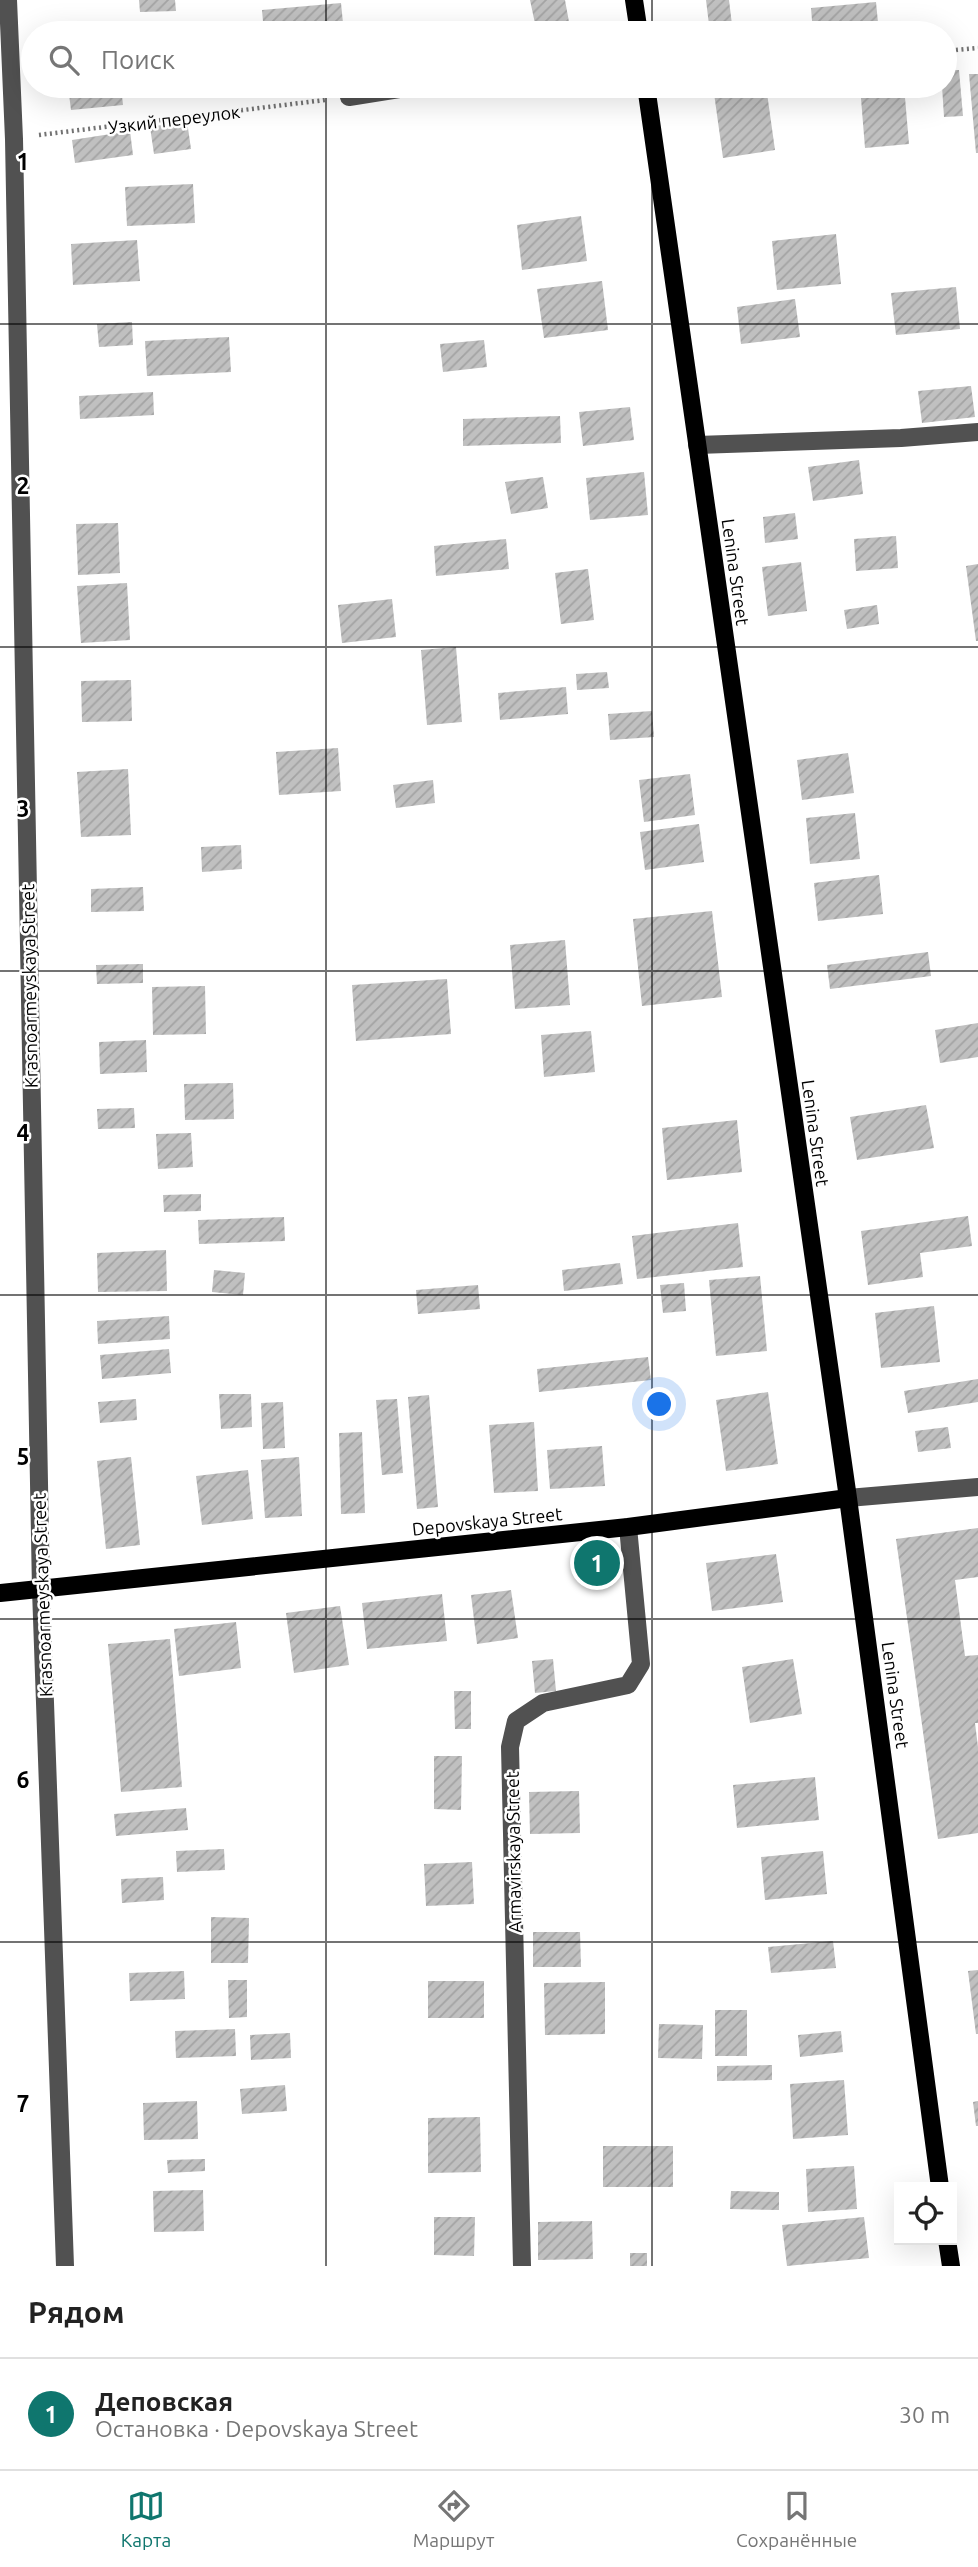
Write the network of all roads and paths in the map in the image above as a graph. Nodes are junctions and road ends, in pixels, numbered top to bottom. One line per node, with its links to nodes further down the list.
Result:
1 (8, 0): 8 (street, Krasnoarmeyskaya Street)
2 (634, 0): 3 (main road)
3 (637, 21)
4 (978, 48): 5 (path)
5 (957, 50)
6 (341, 98): 8 (path, Узкий переулок)
7 (648, 98): 10 (main road, Lenina Street)
8 (14, 139): 14 (street, Krasnoarmeyskaya Street)
9 (978, 432): 10 (street)
10 (697, 445): 12 (main road, Lenina Street)
11 (978, 1487): 12 (street, Depovskaya Street)
12 (848, 1498): 13 (main road, Depovskaya Street); 16 (main road, Lenina Street)
13 (628, 1527): 14 (main road, Depovskaya Street); 19 (street, Armavirskaya Street)
14 (41, 1590): 15 (main road, Depovskaya Street); 18 (street, Krasnoarmeyskaya Street)
15 (0, 1593)
16 (939, 2182)
17 (948, 2245): 20 (main road)
18 (65, 2266)
19 (522, 2266)
20 (951, 2266)

